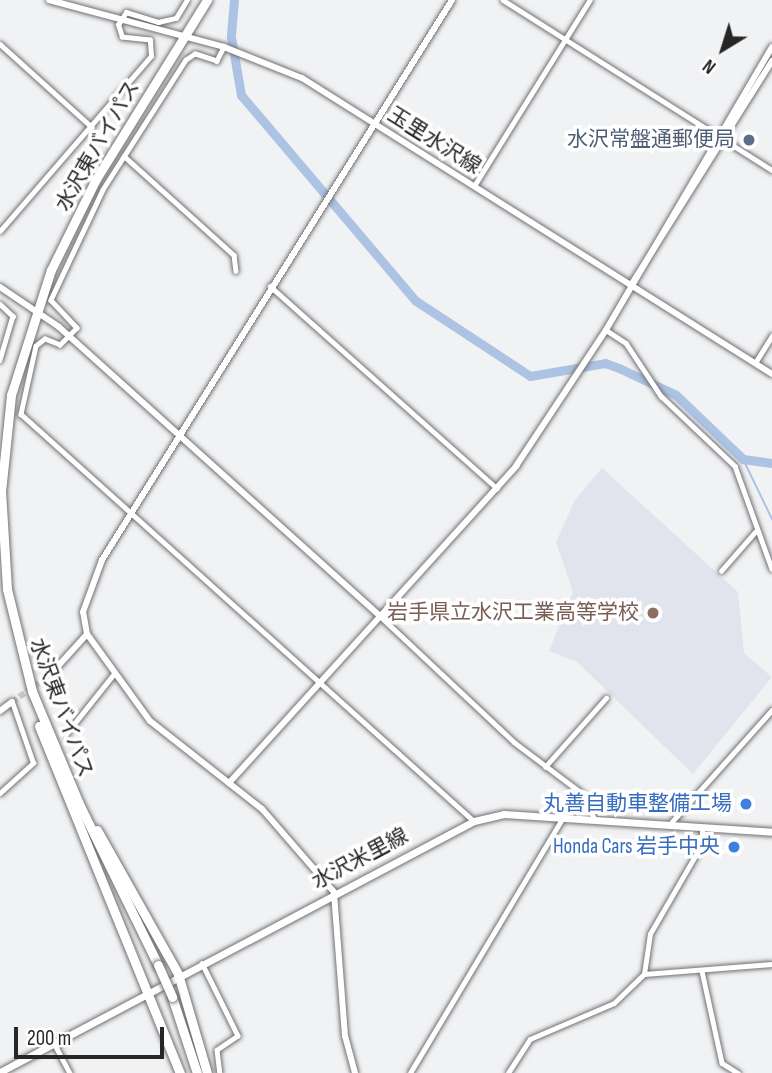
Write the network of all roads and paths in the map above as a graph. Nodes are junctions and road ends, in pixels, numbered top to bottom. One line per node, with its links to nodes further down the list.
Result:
1 (49, 0): 8 (street, 玉里水沢線)
2 (73, 0): 8 (street)
3 (187, 0): 9 (street)
4 (207, 0): 10 (highway, 水沢東バイパス)
5 (452, 0): 16 (street)
6 (503, 0): 11 (street)
7 (590, 0): 11 (street)
8 (79, 9): 9 (street, 玉里水沢線)
9 (120, 21): 10 (street, 玉里水沢線); 17 (street)
10 (183, 37): 13 (street, 玉里水沢線); 28 (highway, 水沢東バイパス)
11 (564, 38): 18 (street); 21 (street)
12 (0, 44): 17 (street)
13 (224, 47): 16 (street, 玉里水沢線); 19 (street)
14 (772, 47): 18 (street)
15 (772, 61): 18 (street)
16 (375, 125): 21 (street, 玉里水沢線); 25 (street)
17 (92, 127): 22 (street)
18 (721, 137): 20 (street); 24 (street)
19 (124, 156): 23 (street); 31 (street)
20 (772, 170)
21 (473, 187): 24 (street, 玉里水沢線)
22 (0, 231)
23 (236, 271)
24 (631, 285): 29 (street); 33 (street, 玉里水沢線)
25 (270, 286): 35 (street); 36 (street)
26 (0, 287): 28 (street)
27 (0, 304): 32 (street)
28 (34, 310): 31 (street); 43 (highway, 水沢東バイパス)
29 (606, 330): 36 (street); 38 (street)
30 (772, 336): 33 (street)
31 (69, 337): 35 (street); 37 (street)
32 (0, 360)
33 (755, 363): 34 (street, 玉里水沢線)
34 (772, 374)
35 (177, 439): 37 (street); 41 (street)
36 (497, 488): 41 (street)
37 (130, 516): 42 (street); 46 (street)
38 (755, 532): 39 (street); 40 (street)
39 (772, 569)
40 (721, 571)
41 (380, 616): 46 (street); 53 (street)
42 (87, 634): 44 (street); 45 (street)
43 (20, 654): 52 (highway, 水沢東バイパス); 68 (highway)
44 (50, 675)
45 (113, 675): 51 (street); 54 (street)
46 (320, 684): 54 (street); 58 (street)
47 (606, 698): 53 (street)
48 (12, 702): 50 (street); 55 (street)
49 (772, 710): 59 (street)
50 (0, 711)
51 (66, 734)
52 (62, 767): 66 (highway); 73 (highway, 水沢東バイパス, bridge)
53 (545, 767): 57 (street)
54 (229, 783): 62 (street)
55 (0, 793)
56 (563, 816): 57 (main road, 水沢米里線); 58 (main road, 水沢米里線); 77 (street)
57 (594, 818): 59 (main road, 水沢米里線)
58 (474, 821): 62 (main road, 水沢米里線)
59 (669, 825): 60 (main road, 水沢米里線)
60 (702, 827): 61 (main road, 水沢米里線); 67 (street)
61 (772, 832)
62 (334, 892): 63 (main road, 水沢米里線); 76 (street)
63 (202, 963): 66 (main road, 水沢米里線); 75 (street)
64 (772, 964): 65 (street)
65 (702, 971): 67 (street); 79 (street)
66 (178, 974): 68 (main road, 水沢米里線); 74 (highway)
67 (644, 974): 78 (street)
68 (146, 992): 69 (main road, 水沢米里線); 72 (highway)
69 (54, 1042): 70 (main road, 水沢米里線); 71 (street)
70 (0, 1072)
71 (70, 1073)
72 (180, 1073)
73 (197, 1073)
74 (207, 1073)
75 (220, 1073)
76 (355, 1073)
77 (410, 1073)
78 (509, 1073)
79 (738, 1073)

